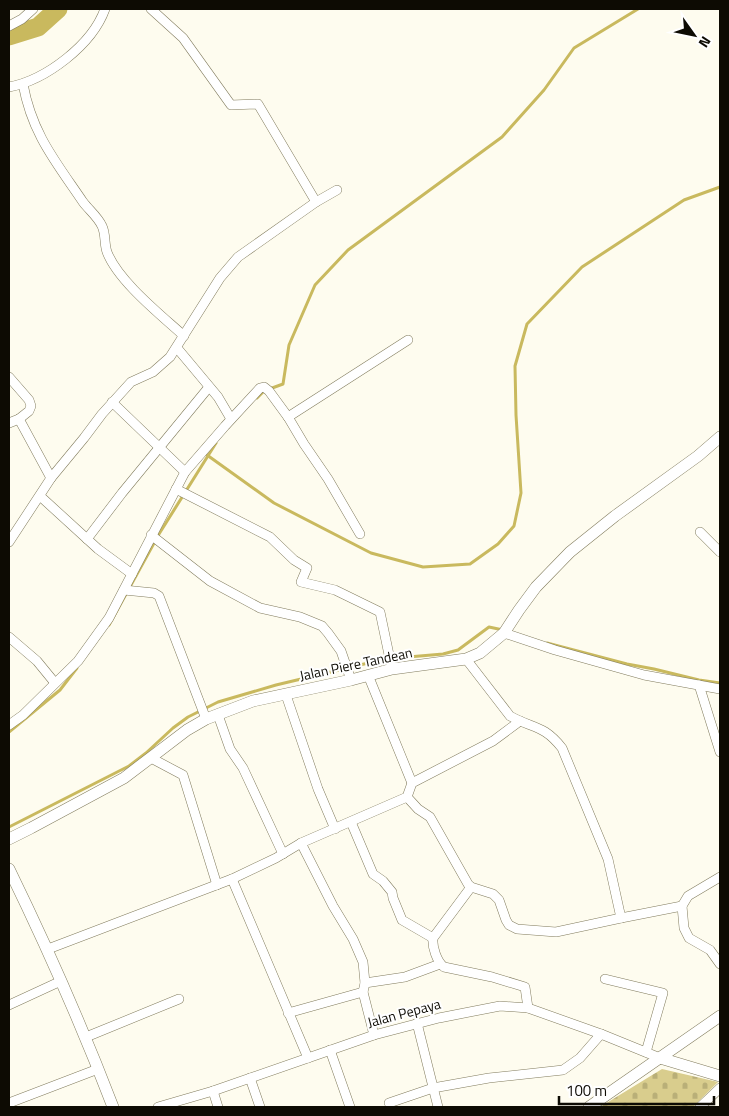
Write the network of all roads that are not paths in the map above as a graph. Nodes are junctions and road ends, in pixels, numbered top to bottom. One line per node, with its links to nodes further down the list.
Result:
1 (33, 9): 4 (street)
2 (105, 9): 5 (street)
3 (151, 9): 8 (street)
4 (9, 26)
5 (24, 84): 6 (street); 9 (street)
6 (9, 88)
7 (337, 190): 8 (street)
8 (316, 202): 9 (street)
9 (184, 336): 11 (street)
10 (408, 340): 15 (street)
11 (177, 348): 13 (street); 14 (street)
12 (9, 377): 16 (street)
13 (209, 387): 17 (street); 20 (street)
14 (112, 402): 20 (street); 22 (street)
15 (288, 417): 17 (street); 26 (street)
16 (18, 419): 18 (street); 22 (street)
17 (231, 419): 21 (street)
18 (9, 423)
19 (720, 437): 33 (street, Jalan Piere Tandean)
20 (159, 447): 21 (street); 28 (street)
21 (186, 472): 23 (street)
22 (51, 478): 24 (street)
23 (176, 489): 27 (street); 36 (street)
24 (40, 496): 28 (street); 29 (street)
25 (700, 532): 30 (street)
26 (360, 534)
27 (151, 535): 31 (street); 38 (street)
28 (87, 540): 31 (street)
29 (9, 542)
30 (720, 552)
31 (132, 574): 32 (street)
32 (124, 590): 39 (street); 44 (street)
33 (507, 629): 35 (street, Jalan Piere Tandean); 40 (street)
34 (9, 637): 39 (street)
35 (466, 659): 36 (street, Jalan Piere Tandean); 45 (street)
36 (392, 669): 37 (street, Jalan Piere Tandean)
37 (368, 675): 38 (street, Jalan Piere Tandean); 49 (street)
38 (351, 677): 42 (street, Jalan Piere Tandean)
39 (56, 683): 46 (street)
40 (699, 685): 41 (street); 47 (street)
41 (720, 688)
42 (286, 694): 43 (street, Jalan Piere Tandean); 52 (street)
43 (218, 715): 44 (street, Jalan Piere Tandean); 55 (street)
44 (205, 717): 48 (street, Jalan Piere Tandean)
45 (520, 721): 49 (street); 62 (street)
46 (9, 724)
47 (720, 752)
48 (151, 758): 53 (street, Jalan Piere Tandean); 59 (street)
49 (412, 783): 50 (street)
50 (408, 797): 51 (street); 60 (street)
51 (351, 822): 52 (street); 63 (street)
52 (335, 829): 54 (street)
53 (9, 839)
54 (301, 843): 55 (street); 69 (street)
55 (283, 854): 58 (street)
56 (9, 869): 64 (street)
57 (720, 878): 61 (street)
58 (232, 879): 59 (street); 74 (street)
59 (217, 885): 64 (street)
60 (471, 887): 62 (street); 63 (street)
61 (682, 906): 62 (street); 66 (street)
62 (621, 918)
63 (433, 938): 65 (street)
64 (48, 949): 68 (street)
65 (440, 964): 69 (street); 73 (street)
66 (720, 964)
67 (605, 978): 81 (street)
68 (61, 981): 72 (street); 79 (street)
69 (365, 983): 70 (street)
70 (363, 992): 74 (street); 78 (street)
71 (179, 999): 79 (street)
72 (9, 1005)
73 (528, 1008): 76 (street, Jalan Pepaya); 77 (street, Jalan Pepaya)
74 (288, 1013): 82 (street)
75 (720, 1016): 83 (street)
76 (417, 1023): 78 (street, Jalan Pepaya); 87 (street)
77 (601, 1034): 81 (street, Jalan Pepaya); 87 (street)
78 (374, 1035): 80 (street, Jalan Pepaya)
79 (86, 1037): 84 (street)
80 (330, 1050): 82 (street, Jalan Pepaya); 96 (street)
81 (646, 1052): 83 (street, Jalan Pepaya)
82 (308, 1058): 86 (street, Jalan Pepaya)
83 (660, 1058): 85 (street); 98 (street)
84 (98, 1069): 90 (street); 92 (street)
85 (720, 1076)
86 (250, 1078): 89 (street, Jalan Pepaya); 95 (street)
87 (433, 1088): 91 (street); 97 (street)
88 (720, 1088): 99 (street)
89 (213, 1091): 93 (street, Jalan Pepaya); 94 (street)
90 (9, 1103)
91 (389, 1103)
92 (113, 1107)
93 (158, 1107)
94 (218, 1107)
95 (260, 1107)
96 (350, 1107)
97 (438, 1107)
98 (589, 1107)
99 (700, 1107)

